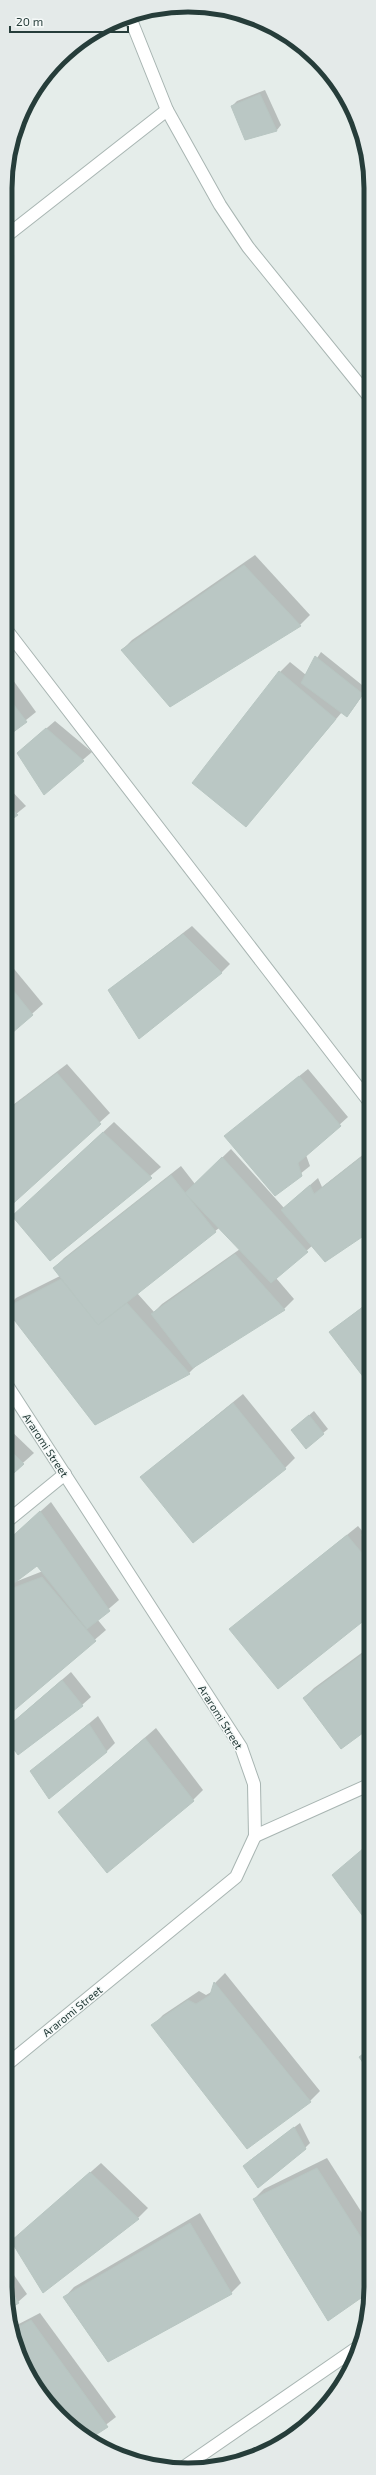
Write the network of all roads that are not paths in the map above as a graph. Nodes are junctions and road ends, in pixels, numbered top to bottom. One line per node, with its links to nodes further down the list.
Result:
1 (131, 21): 2 (street)
2 (167, 110): 3 (street); 4 (street)
3 (12, 232)
4 (364, 390)
5 (12, 637): 6 (street)
6 (364, 1095)
7 (12, 1393): 8 (street, Araromi Street)
8 (65, 1474): 9 (street); 11 (street, Araromi Street)
9 (12, 1517)
10 (364, 1787): 11 (street)
11 (255, 1836): 12 (street, Araromi Street)
12 (12, 2060)
13 (352, 2351): 14 (street)
14 (190, 2463)

